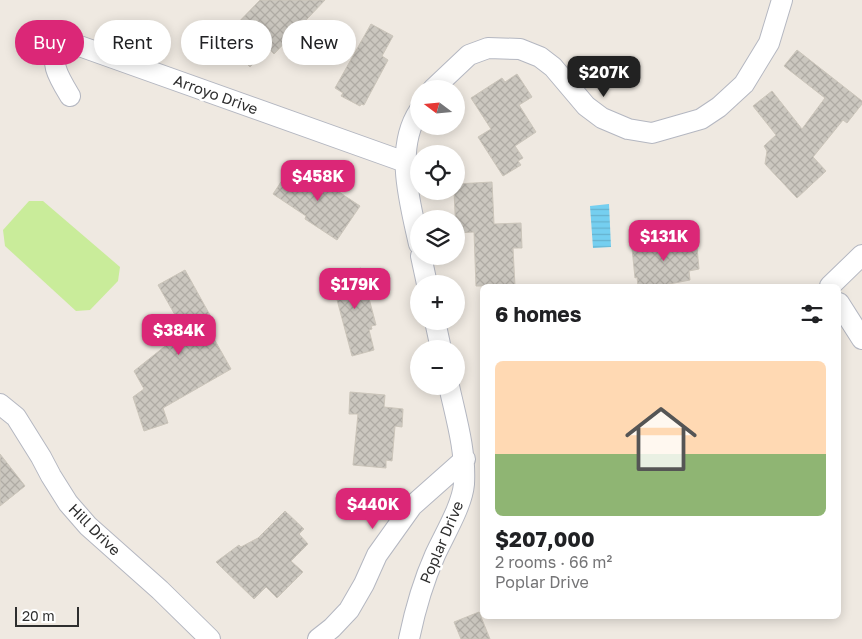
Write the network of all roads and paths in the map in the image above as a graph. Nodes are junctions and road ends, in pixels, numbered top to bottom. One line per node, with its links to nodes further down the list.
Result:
1 (782, 0): 2 (street)
2 (443, 80)
3 (70, 96): 5 (street, Arroyo Drive)
4 (410, 133): 5 (street)
5 (405, 162): 6 (street)
6 (412, 210)
7 (862, 255): 8 (street)
8 (832, 284)
9 (841, 306): 10 (street)
10 (862, 339)
11 (451, 395): 13 (street, Poplar Drive)
12 (0, 404): 14 (street, Hill Drive)
13 (465, 459): 15 (street); 16 (street, Poplar Drive)
14 (210, 639)
15 (318, 639)
16 (408, 639)

